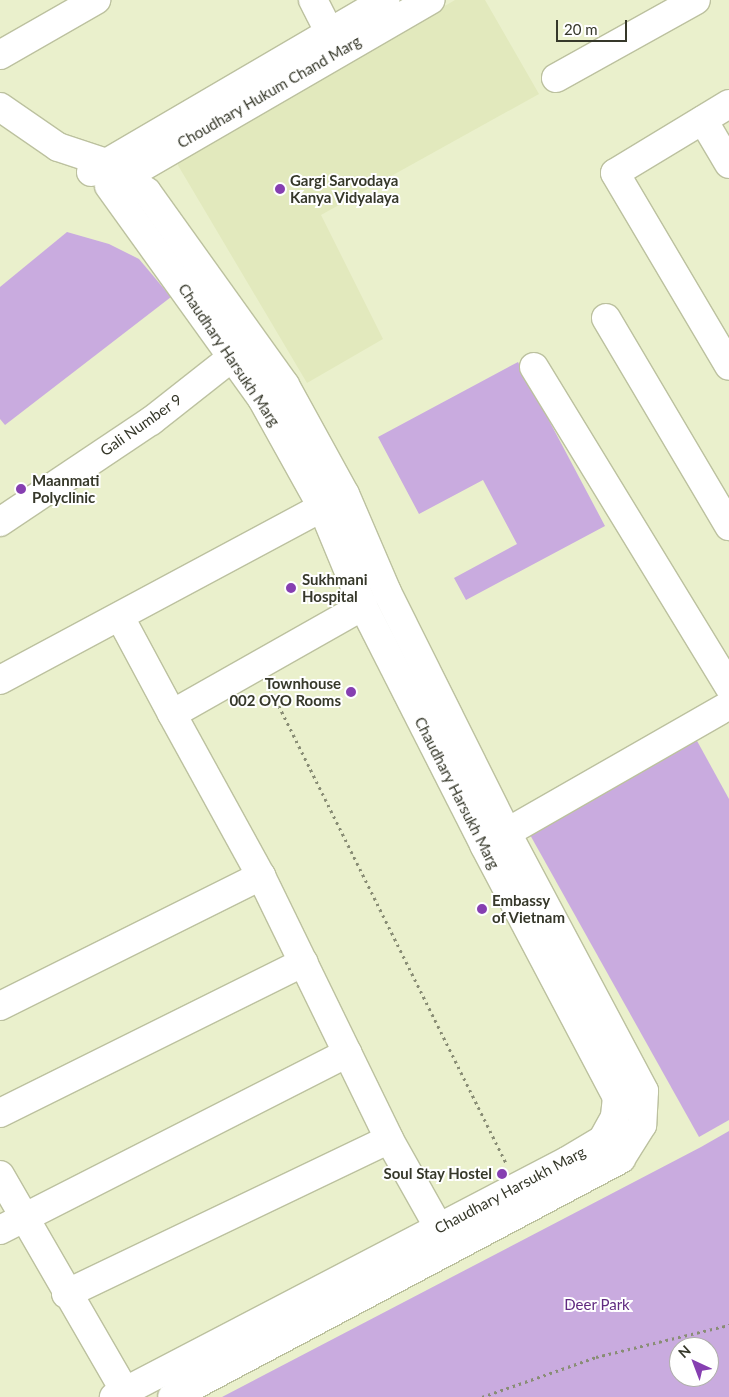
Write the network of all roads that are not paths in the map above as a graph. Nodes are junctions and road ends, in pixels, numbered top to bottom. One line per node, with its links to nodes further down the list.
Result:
1 (96, 0): 7 (street)
2 (313, 0): 6 (street)
3 (385, 0): 6 (street, Choudhary Hukum Chand Marg)
4 (430, 0): 14 (street, Choudhary Hukum Chand Marg)
5 (696, 0): 8 (street)
6 (329, 32): 14 (street, Choudhary Hukum Chand Marg)
7 (0, 55)
8 (556, 78)
9 (729, 104): 11 (street)
10 (0, 107): 14 (street)
11 (703, 120): 13 (street); 17 (street)
12 (0, 131): 14 (street)
13 (729, 164)
14 (106, 175): 16 (street, Chaudhary Harsukh Marg); 28 (street, Chaudhary Harsukh Marg)
15 (606, 318): 21 (street)
16 (231, 358): 19 (street, Chaudhary Harsukh Marg); 20 (street, Gali Number 9)
17 (729, 366)
18 (534, 367): 25 (street)
19 (322, 507): 22 (street, Chaudhary Harsukh Marg); 23 (street)
20 (0, 522)
21 (729, 526)
22 (363, 606): 27 (street); 29 (street, Chaudhary Harsukh Marg)
23 (120, 617): 24 (street); 27 (street)
24 (0, 680)
25 (729, 687)
26 (729, 705): 28 (street)
27 (172, 714): 30 (street)
28 (507, 833): 29 (street); 36 (street, Chaudhary Harsukh Marg)
29 (484, 846): 35 (street, Chaudhary Harsukh Marg)
30 (261, 876): 31 (street); 32 (street)
31 (304, 962): 33 (street); 34 (street)
32 (0, 1006)
33 (348, 1054): 37 (street); 39 (street)
34 (0, 1114)
35 (615, 1117): 36 (street); 40 (street, Chaudhary Harsukh Marg)
36 (642, 1118): 41 (street, Chaudhary Harsukh Marg)
37 (389, 1139): 40 (street); 42 (street)
38 (0, 1175): 39 (street)
39 (11, 1224): 42 (street)
40 (439, 1229): 41 (street); 43 (street, Chaudhary Harsukh Marg)
41 (452, 1252): 44 (street, Chaudhary Harsukh Marg)
42 (66, 1294): 43 (street)
43 (122, 1395)
44 (172, 1397)

